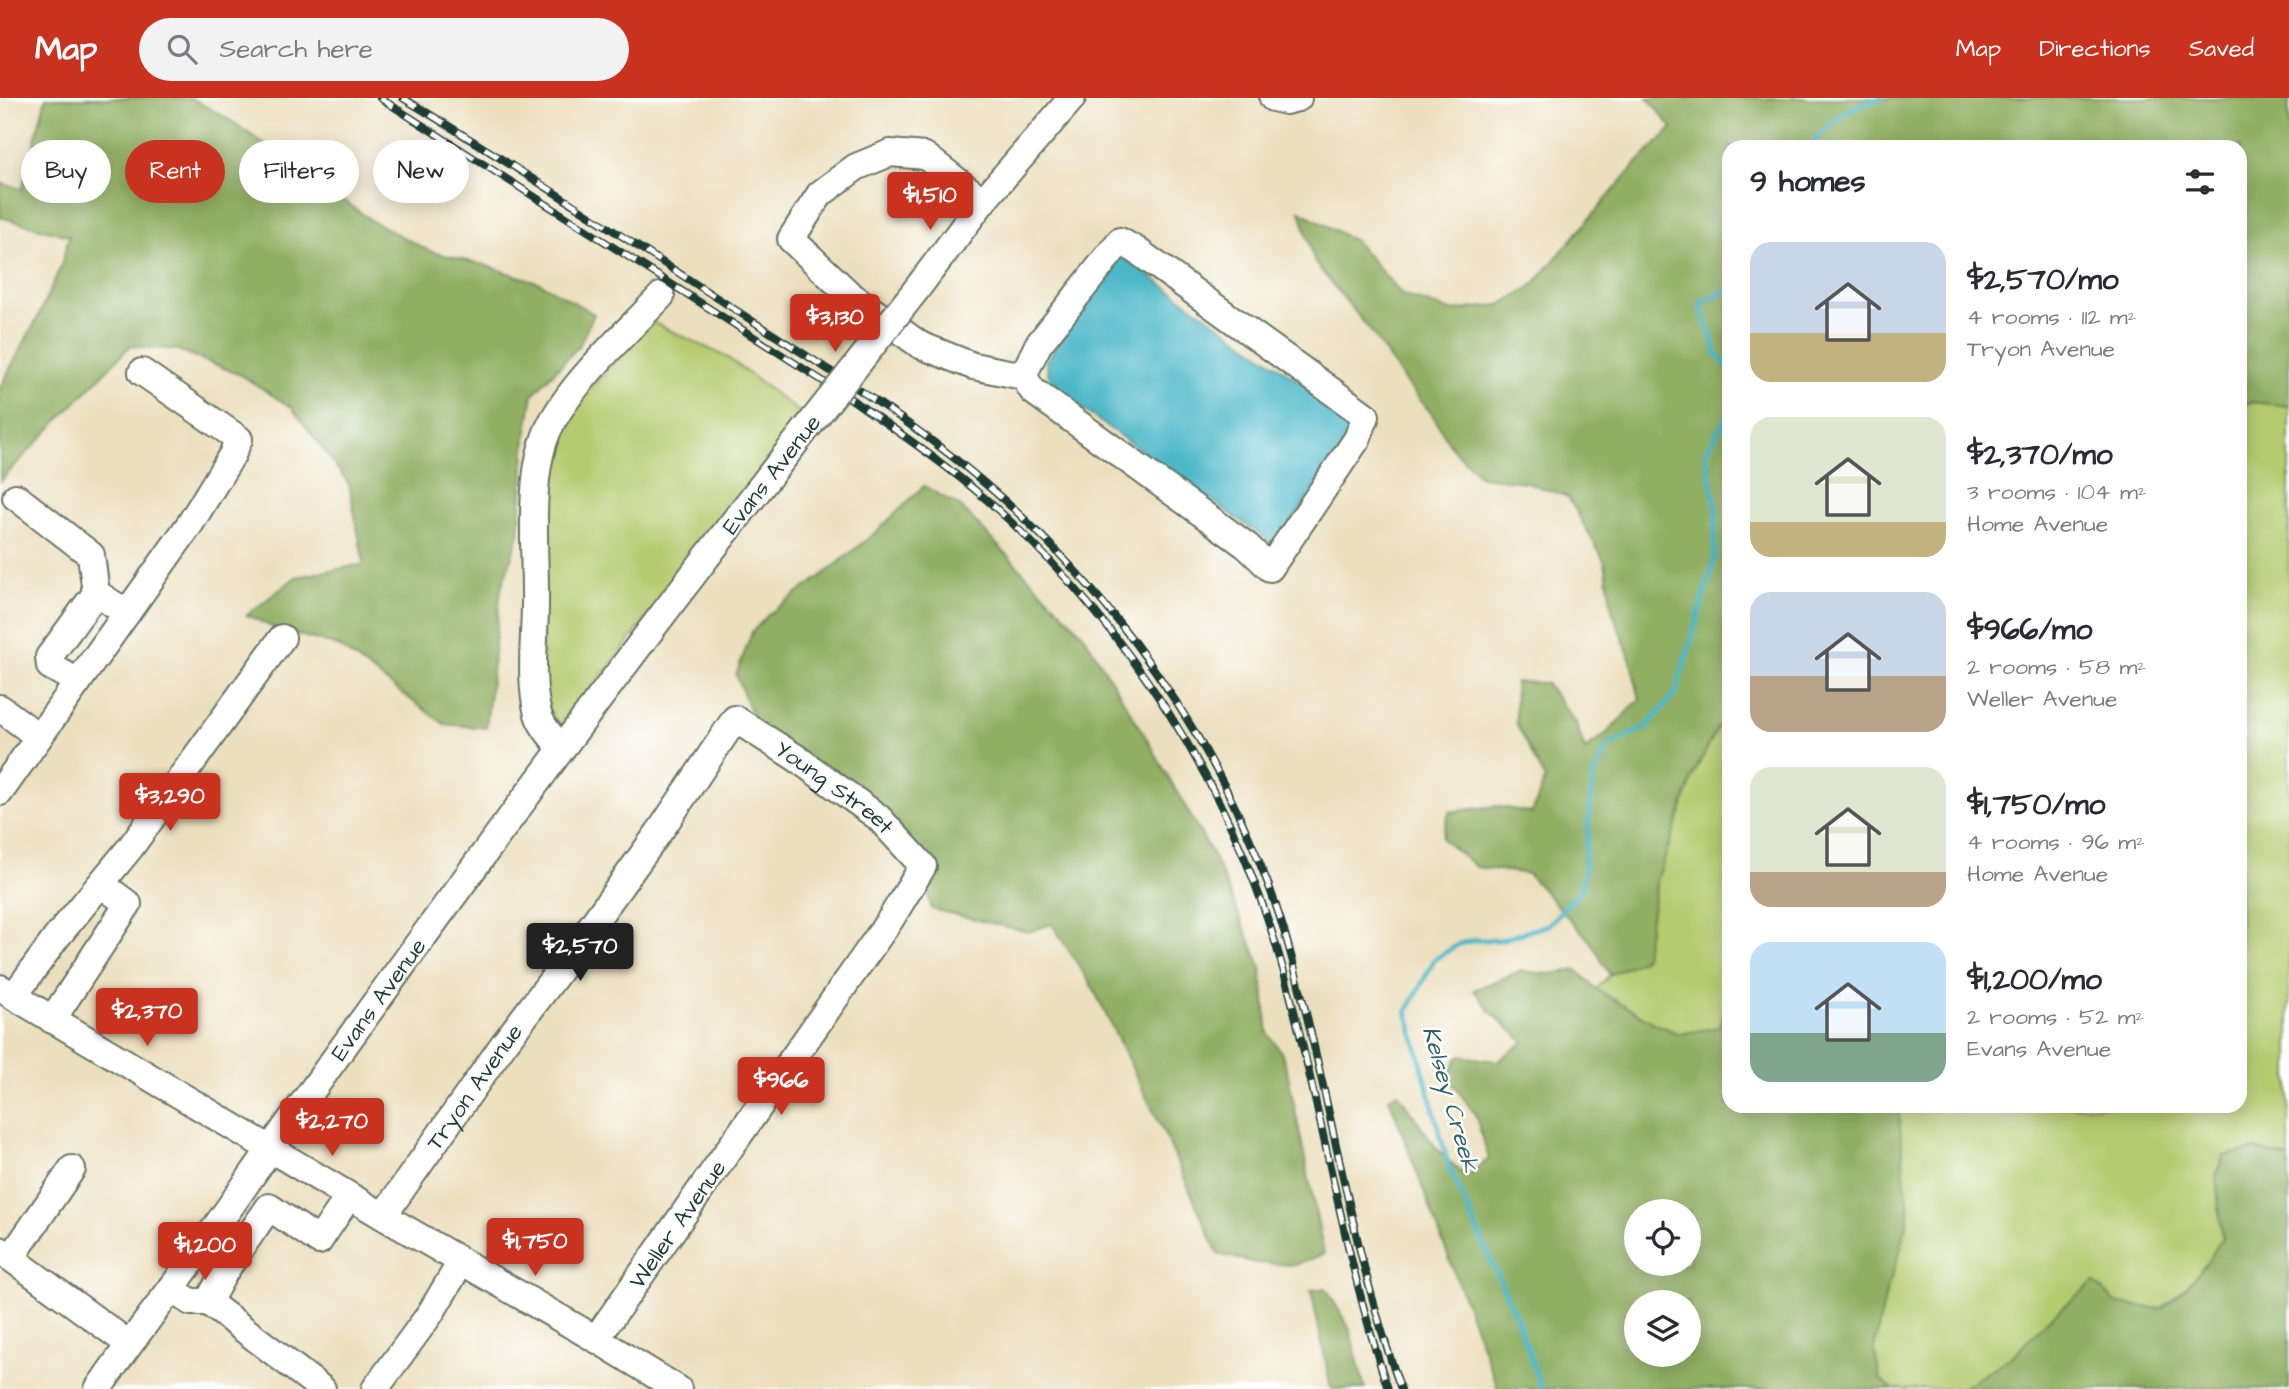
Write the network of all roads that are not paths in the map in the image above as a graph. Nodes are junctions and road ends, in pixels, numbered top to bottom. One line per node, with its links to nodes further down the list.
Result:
1 (1072, 98): 4 (street, Evans Avenue)
2 (1273, 98): 3 (street)
3 (1298, 98)
4 (983, 201): 7 (street); 16 (street, Evans Avenue, bridge)
5 (661, 296): 16 (street)
6 (142, 372): 10 (street)
7 (1023, 376): 7 (street)
8 (16, 497): 9 (street)
9 (96, 593): 10 (street); 12 (street)
10 (127, 613): 12 (street)
11 (282, 638): 19 (street)
12 (78, 682): 15 (street)
13 (0, 708): 15 (street)
14 (735, 719): 18 (street, Young Street); 25 (street, Tryon Avenue)
15 (39, 737): 17 (street)
16 (562, 748): 22 (street, Evans Avenue)
17 (0, 792)
18 (923, 866): 30 (street, Weller Avenue)
19 (101, 884): 20 (street); 21 (street)
20 (7, 993): 21 (street)
21 (52, 1020): 22 (street)
22 (271, 1148): 24 (street); 28 (street, Evans Avenue)
23 (72, 1169): 26 (street)
24 (348, 1196): 25 (street); 29 (street)
25 (383, 1216): 27 (street)
26 (6, 1254): 31 (street)
27 (461, 1262): 30 (street); 34 (street)
28 (171, 1289): 29 (street); 31 (street, Evans Avenue)
29 (208, 1302): 33 (street)
30 (596, 1339): 35 (street)
31 (129, 1343): 32 (street, Evans Avenue)
32 (98, 1389)
33 (322, 1389)
34 (376, 1389)
35 (678, 1389)

